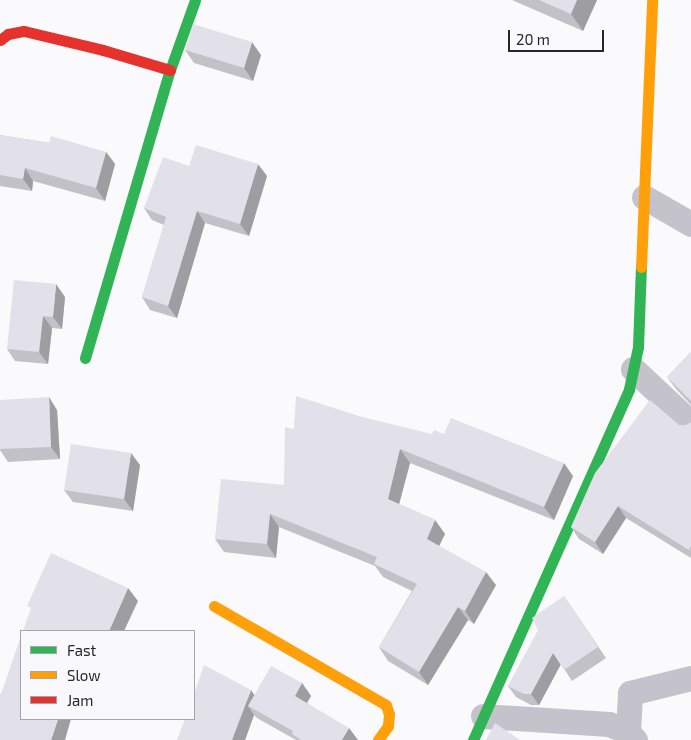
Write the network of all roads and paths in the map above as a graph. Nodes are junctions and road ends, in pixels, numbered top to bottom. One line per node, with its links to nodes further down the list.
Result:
1 (195, 0): 4 (street)
2 (652, 0): 5 (street)
3 (0, 40): 4 (street)
4 (170, 70): 7 (street)
5 (644, 197): 6 (street); 8 (street)
6 (691, 224)
7 (85, 358)
8 (633, 369): 9 (street); 12 (street)
9 (691, 423)
10 (214, 606): 14 (street)
11 (691, 678): 13 (street)
12 (483, 716): 13 (street); 15 (street)
13 (632, 736)
14 (378, 740)
15 (473, 740)

